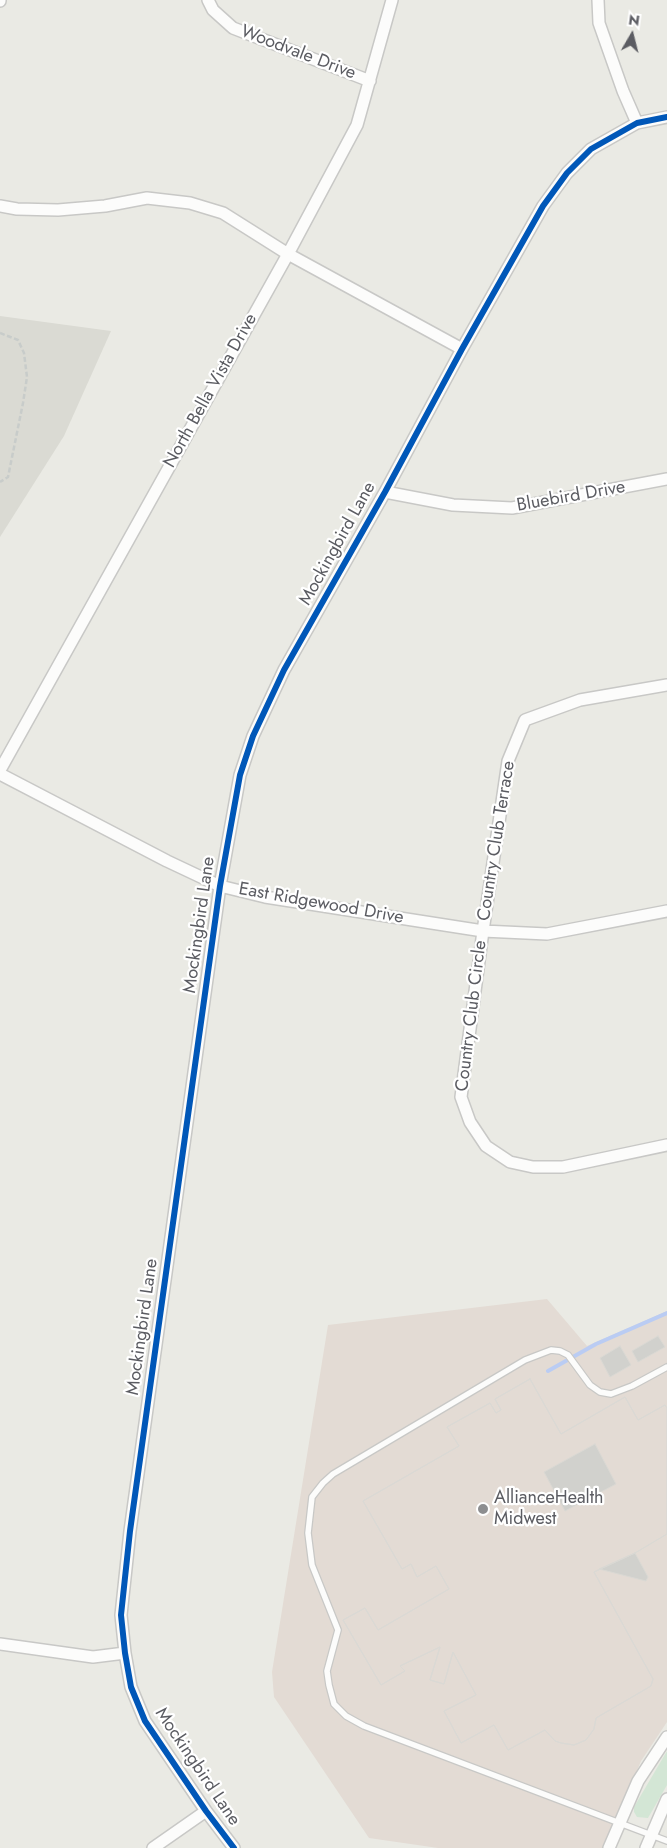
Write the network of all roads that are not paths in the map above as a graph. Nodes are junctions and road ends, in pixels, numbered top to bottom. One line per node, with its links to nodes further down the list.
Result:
1 (208, 0): 4 (street, Woodvale Drive)
2 (392, 0): 4 (street, North Bella Vista Drive)
3 (598, 0): 6 (street)
4 (370, 81): 8 (street, North Bella Vista Drive)
5 (667, 117): 6 (street, Mockingbird Lane)
6 (637, 123): 9 (street, Mockingbird Lane)
7 (0, 206): 8 (street)
8 (288, 254): 9 (street); 13 (street, North Bella Vista Drive)
9 (462, 349): 11 (street, Mockingbird Lane)
10 (667, 479): 11 (street, Bluebird Drive)
11 (385, 492): 14 (street, Mockingbird Lane)
12 (667, 686): 16 (street, Country Club Terrace)
13 (0, 772): 14 (street, East Ridgewood Drive)
14 (220, 886): 16 (street, East Ridgewood Drive); 20 (street, Mockingbird Lane)
15 (667, 911): 16 (street, East Ridgewood Drive)
16 (483, 931): 17 (street, Country Club Circle)
17 (667, 1145)
18 (667, 1367): 24 (lane)
19 (0, 1644): 20 (street)
20 (125, 1653): 23 (street, Mockingbird Lane)
21 (667, 1737): 24 (street)
22 (667, 1799): 25 (street)
23 (206, 1811): 27 (street); 28 (street, Mockingbird Lane)
24 (619, 1823): 25 (lane); 29 (street)
25 (650, 1835): 26 (lane); 30 (street)
26 (667, 1841)
27 (153, 1848)
28 (234, 1848)
29 (609, 1848)
30 (646, 1848)

